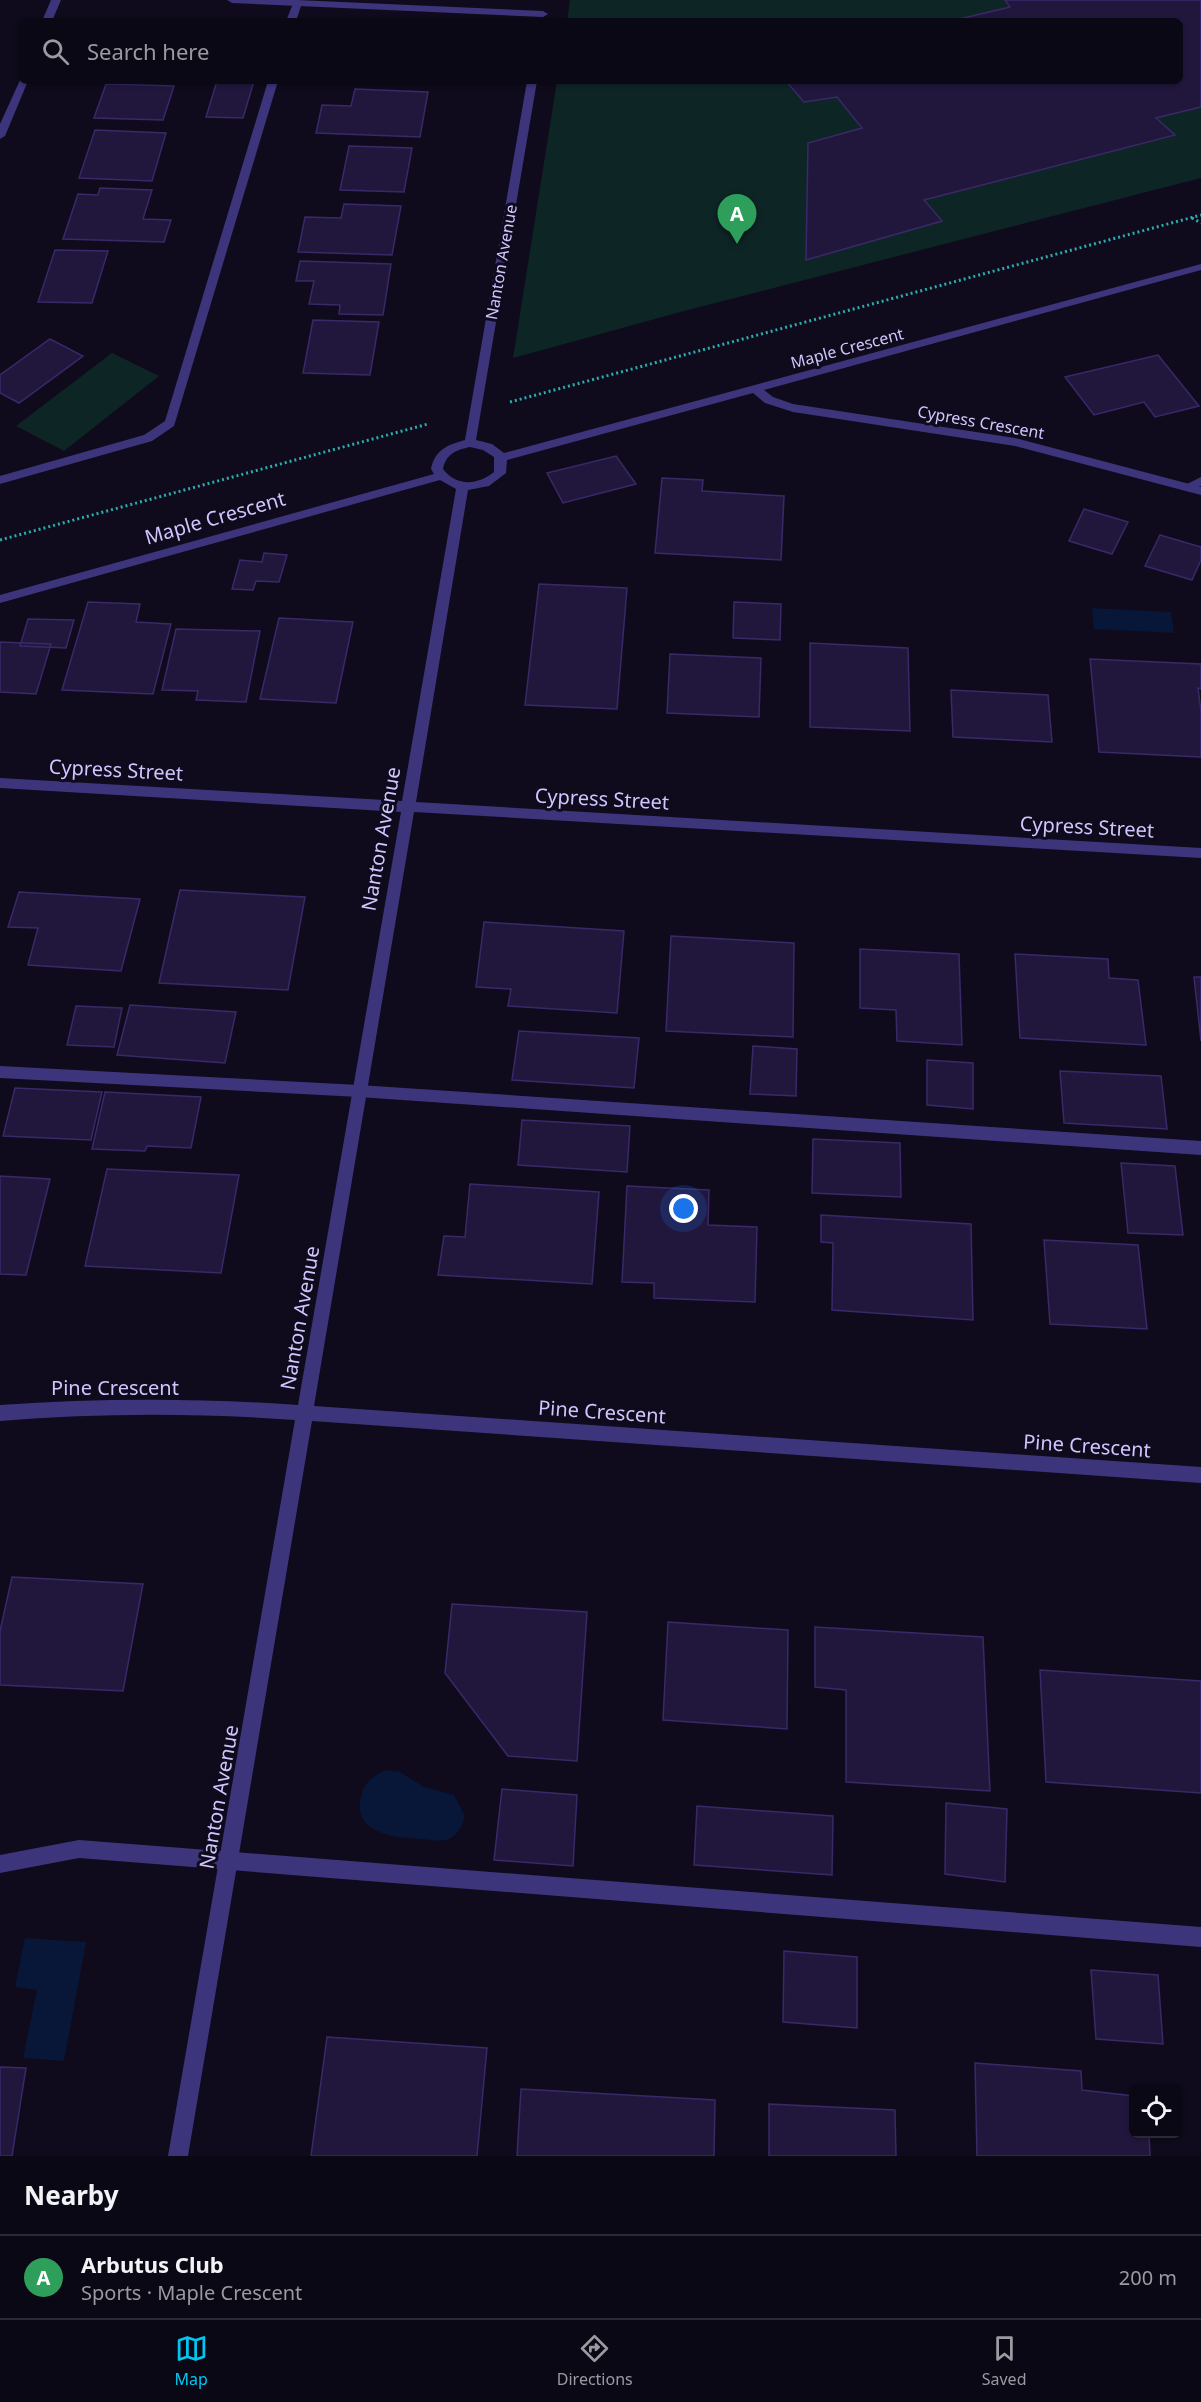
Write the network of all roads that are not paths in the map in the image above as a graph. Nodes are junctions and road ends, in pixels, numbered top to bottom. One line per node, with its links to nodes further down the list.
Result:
1 (56, 0): 5 (street)
2 (232, 0): 4 (street)
3 (546, 0): 7 (street)
4 (297, 3): 6 (street); 7 (street)
5 (48, 18)
6 (292, 18)
7 (543, 18)
8 (22, 84): 11 (street)
9 (272, 84): 17 (street)
10 (531, 84): 14 (street, Nanton Avenue)
11 (0, 136)
12 (1201, 267): 13 (street, Maple Crescent)
13 (757, 390): 15 (street, Maple Crescent); 20 (street, Cypress Crescent)
14 (470, 443): 15 (street); 16 (street)
15 (501, 458): 19 (street)
16 (441, 476): 19 (street); 22 (street, Maple Crescent)
17 (0, 480)
18 (1201, 481): 20 (street)
19 (463, 486): 24 (street, Nanton Avenue)
20 (1188, 486): 21 (street, Cypress Crescent)
21 (1201, 491)
22 (0, 599)
23 (0, 783): 24 (street, Cypress Street)
24 (408, 807): 25 (street, Cypress Street); 27 (street, Nanton Avenue)
25 (1201, 853)
26 (0, 1072): 27 (street)
27 (359, 1091): 28 (street); 30 (street, Nanton Avenue)
28 (1201, 1148)
29 (0, 1413): 30 (street, Pine Crescent)
30 (304, 1413): 31 (street, Pine Crescent); 32 (street, Nanton Avenue)
31 (1201, 1475)
32 (229, 1860): 33 (street); 34 (street); 35 (street, Nanton Avenue)
33 (0, 1864)
34 (1201, 1937)
35 (178, 2156)

